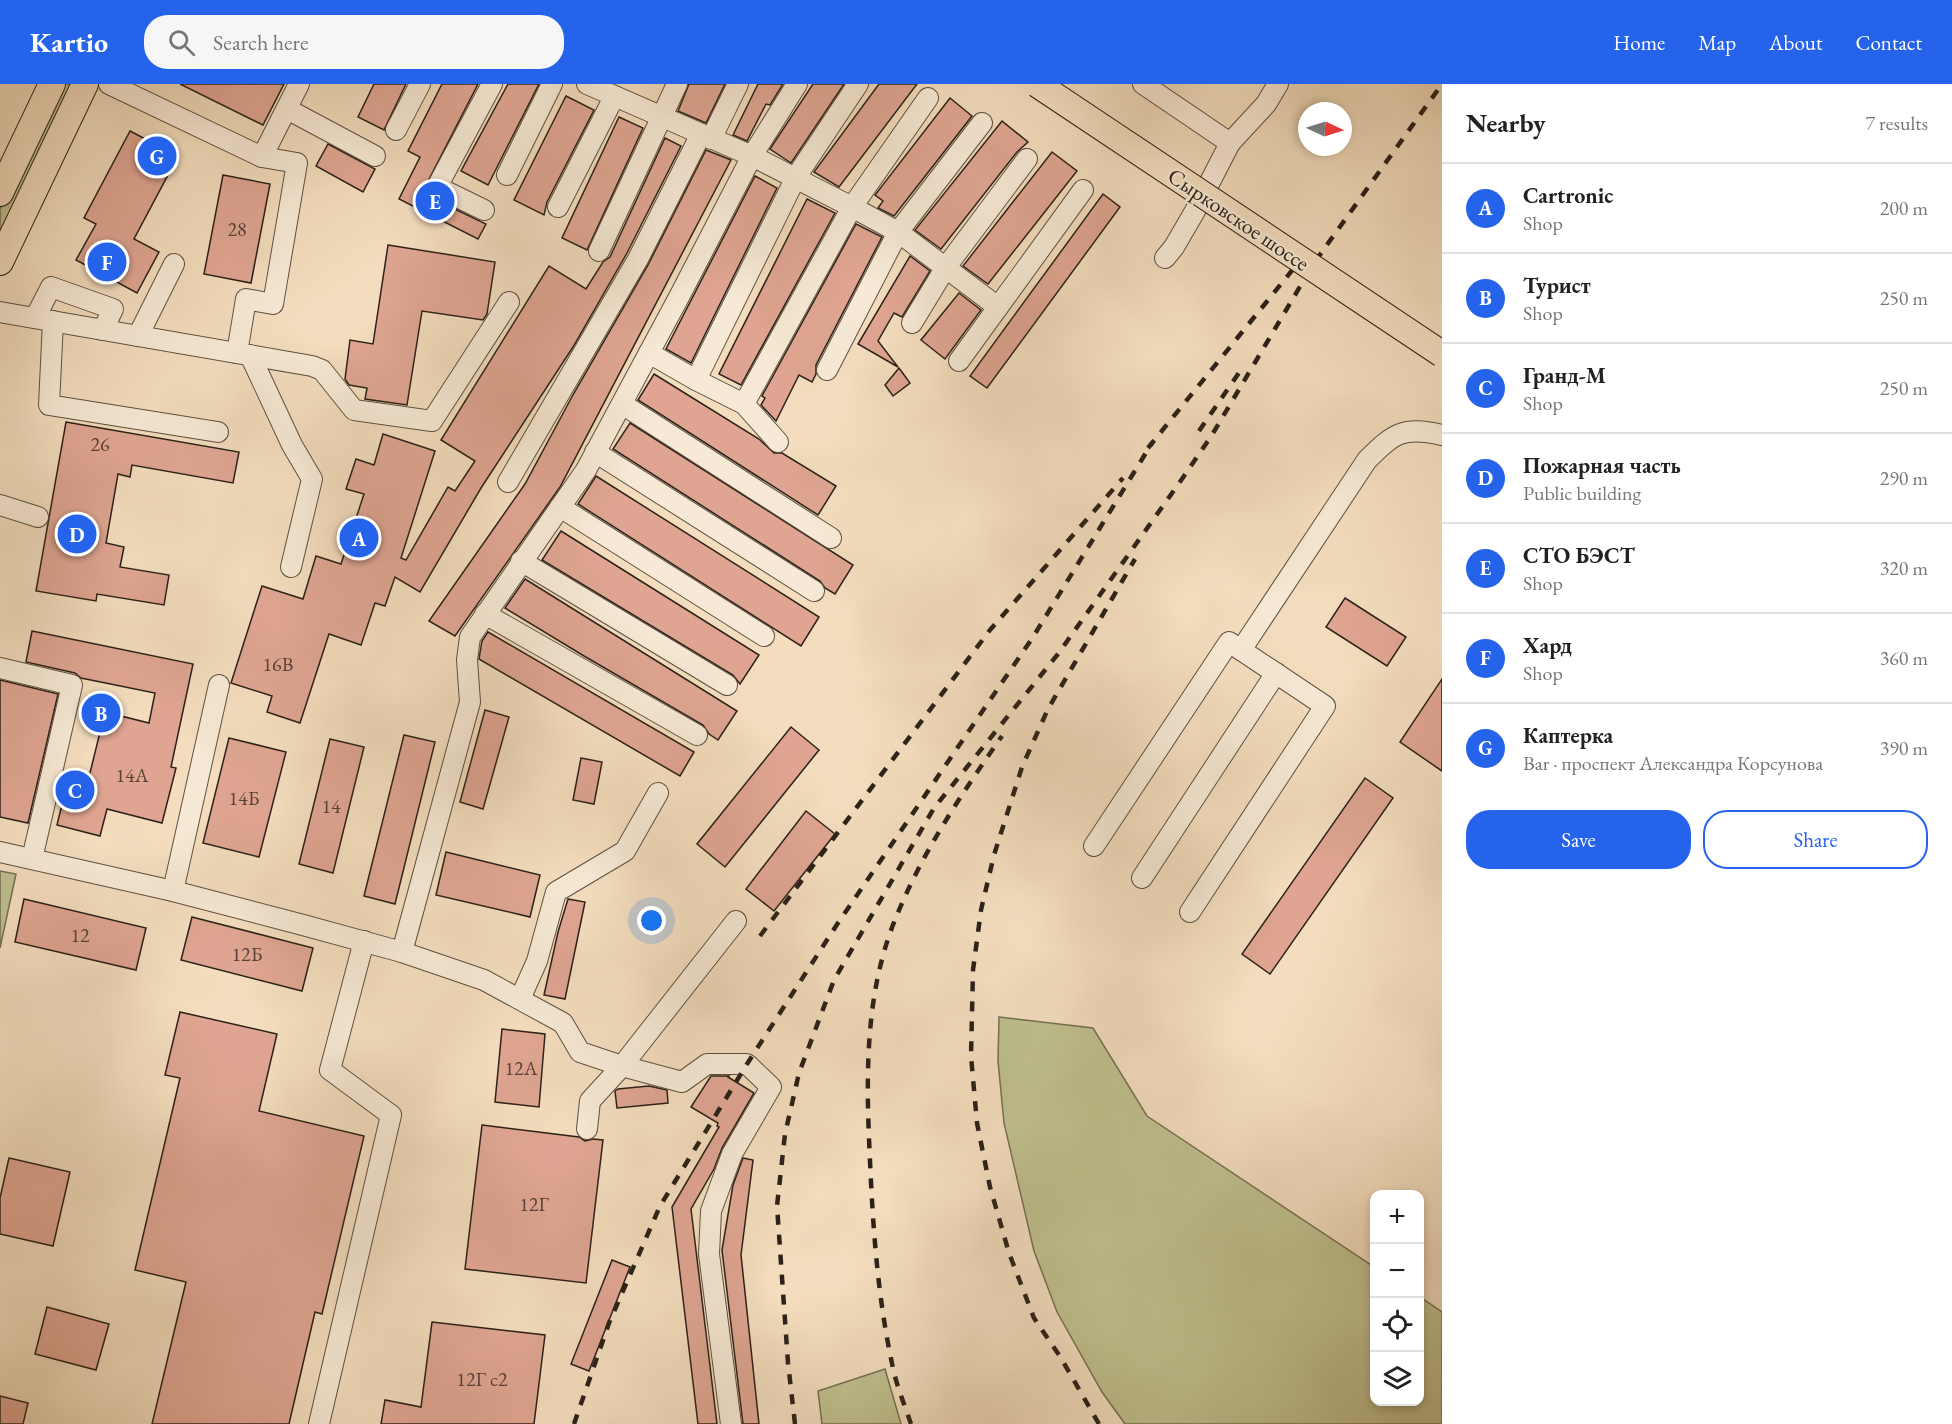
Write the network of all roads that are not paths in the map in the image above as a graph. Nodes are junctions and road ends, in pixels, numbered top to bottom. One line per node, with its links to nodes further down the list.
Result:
1 (52, 84): 31 (main road)
2 (85, 84): 38 (main road)
3 (109, 84): 26 (street)
4 (299, 84): 18 (street)
5 (420, 84): 21 (street)
6 (492, 84): 34 (street)
7 (552, 84): 28 (street)
8 (588, 84): 16 (street)
9 (677, 84): 19 (street)
10 (738, 84): 22 (street)
11 (797, 84): 25 (street)
12 (858, 84): 29 (street)
13 (1037, 84): 50 (main road, Сырковское шоссе, bridge)
14 (1143, 84): 23 (street)
15 (1278, 84): 23 (street)
16 (614, 96): 19 (street); 32 (street)
17 (928, 98): 33 (street)
18 (287, 110): 24 (street); 26 (street)
19 (662, 118): 22 (street); 36 (street)
20 (982, 123): 35 (street)
21 (396, 130)
22 (706, 136): 25 (street); 60 (street)
23 (1230, 143): 37 (street)
24 (375, 156)
25 (752, 156): 29 (street); 48 (street)
26 (262, 157): 49 (street)
27 (1027, 159): 40 (street)
28 (507, 175)
29 (796, 177): 33 (street); 53 (street)
30 (1083, 190): 42 (street)
31 (0, 193)
32 (558, 207)
33 (852, 207): 35 (street); 55 (street)
34 (484, 210)
35 (898, 232): 40 (street); 52 (street)
36 (599, 251)
37 (1165, 258)
38 (0, 262)
39 (174, 264): 47 (street)
40 (946, 267): 42 (street); 45 (street)
41 (509, 302): 49 (street)
42 (998, 307): 51 (street)
43 (0, 312): 44 (street)
44 (44, 320): 46 (street); 46 (street); 56 (street)
45 (912, 323)
46 (104, 330): 47 (street)
47 (138, 336): 49 (street)
48 (649, 353): 53 (street); 54 (street)
49 (244, 354): 66 (street)
50 (1442, 354)
51 (959, 361)
52 (827, 370)
53 (696, 380): 55 (street)
54 (622, 404): 59 (street); 64 (street)
55 (744, 404): 58 (street)
56 (218, 432)
57 (1442, 435): 70 (street)
58 (778, 441)
59 (595, 452): 62 (street); 67 (street)
60 (508, 482)
61 (0, 506): 63 (street)
62 (560, 507): 65 (street); 69 (street)
63 (38, 517)
64 (831, 538)
65 (521, 561): 68 (street); 74 (street)
66 (291, 567)
67 (814, 591)
68 (485, 614): 75 (street); 85 (street)
69 (764, 636)
70 (1241, 650): 72 (street); 77 (street)
71 (0, 668): 79 (street)
72 (1276, 673): 80 (street); 82 (street)
73 (219, 685): 81 (street)
74 (727, 685)
75 (697, 735)
76 (658, 793): 86 (street)
77 (1094, 846)
78 (0, 852): 79 (street)
79 (32, 859): 81 (street)
80 (1142, 878)
81 (173, 891): 84 (street)
82 (1190, 912)
83 (736, 921): 87 (street)
84 (364, 941): 85 (street); 89 (street)
85 (402, 952): 86 (street)
86 (520, 999): 87 (street)
87 (622, 1066): 88 (street); 90 (street)
88 (587, 1129)
89 (319, 1424)
90 (730, 1424)

